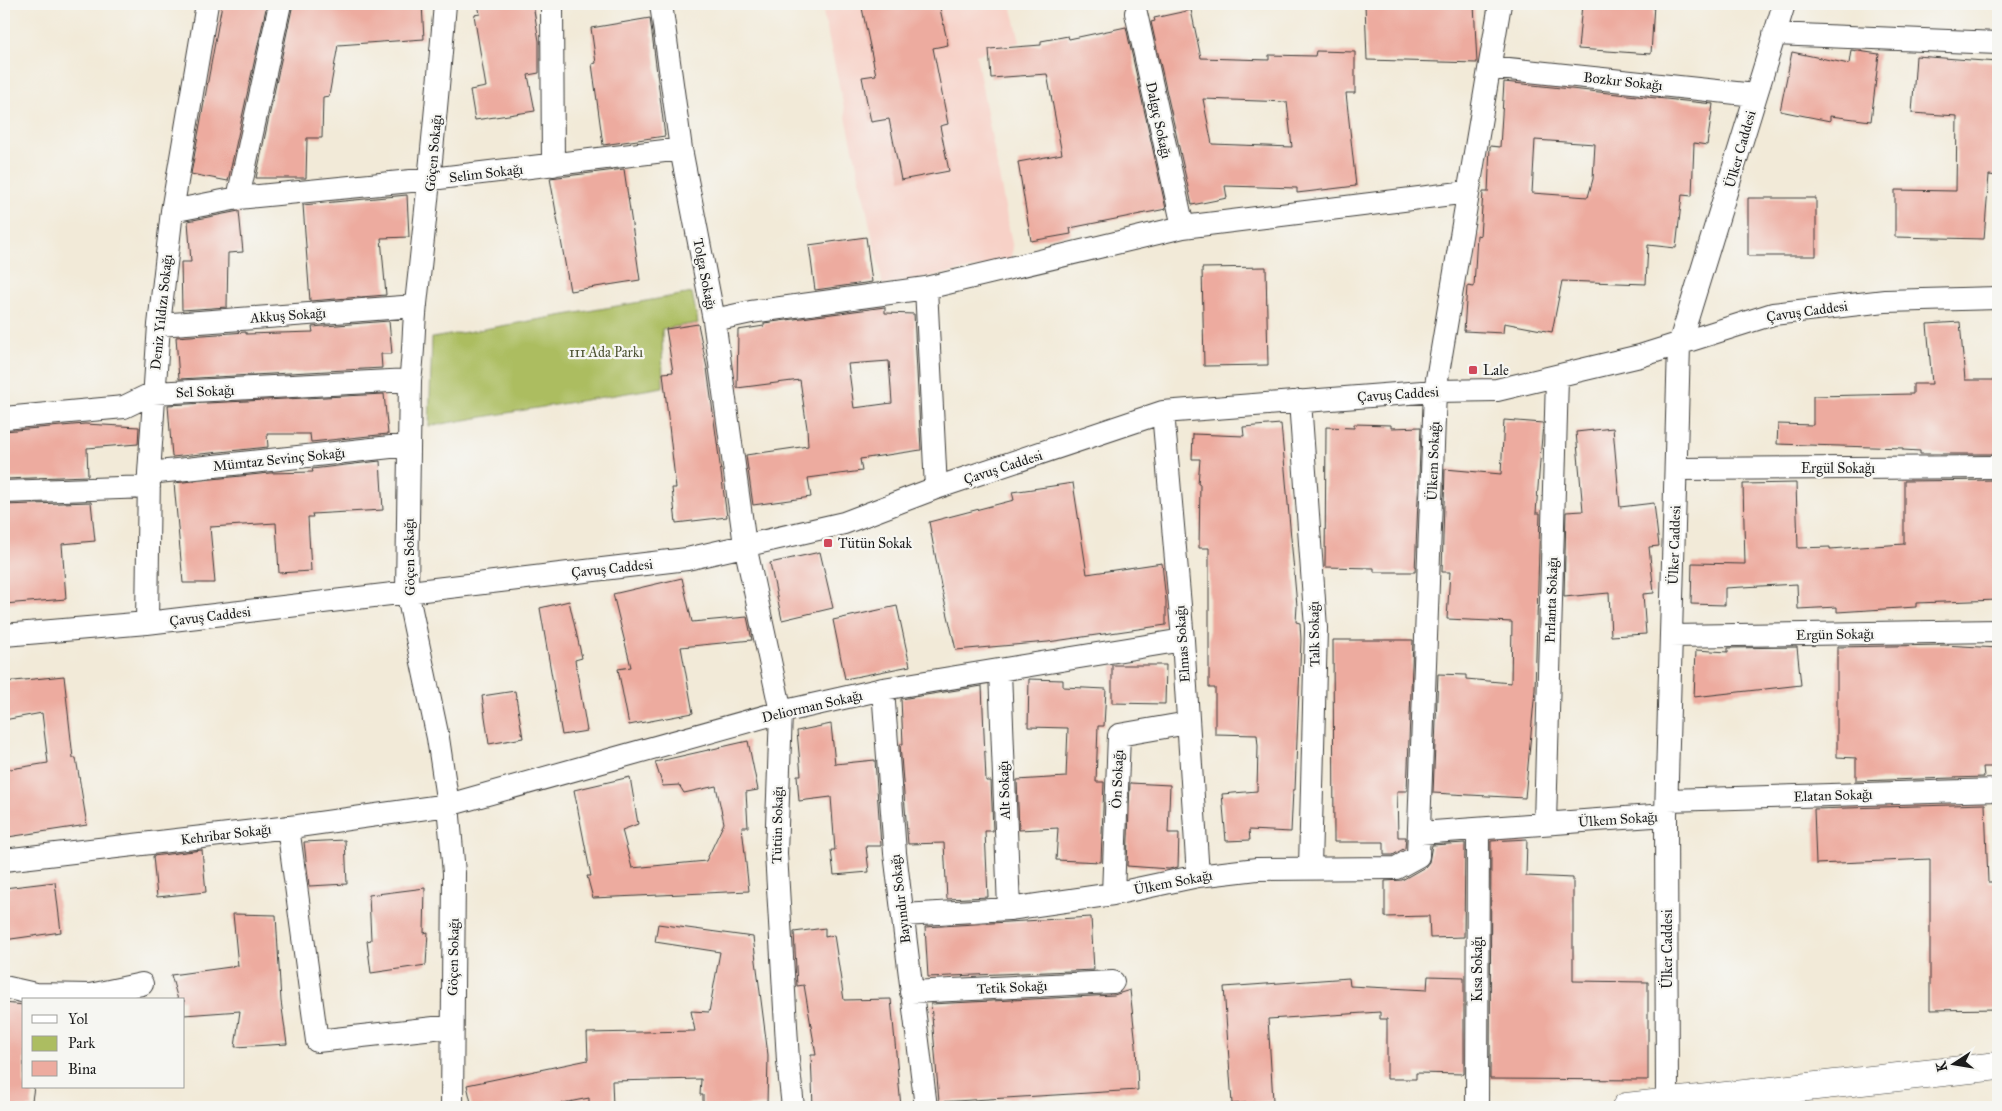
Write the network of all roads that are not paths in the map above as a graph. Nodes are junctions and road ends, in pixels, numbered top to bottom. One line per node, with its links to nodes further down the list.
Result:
1 (208, 4): 18 (street, Deniz Yıldızı Sokağı)
2 (280, 4): 17 (street)
3 (445, 4): 15 (street, Göçen Sokağı)
4 (552, 4): 14 (street)
5 (661, 4): 13 (street, Tolga Sokağı)
6 (1500, 4): 11 (street, Ülkem Sokağı)
7 (1784, 4): 9 (street, Ülker Caddesi)
8 (1136, 14): 19 (street, Dalgıç Sokağı)
9 (1774, 34): 10 (street); 12 (street, Ülker Caddesi)
10 (1998, 43)
11 (1490, 67): 12 (street, Bozkır Sokağı); 16 (street, Ülkem Sokağı)
12 (1755, 95): 25 (street, Ülker Caddesi)
13 (681, 149): 14 (street, Selim Sokağı); 23 (street, Tolga Sokağı)
14 (553, 165): 15 (street, Selim Sokağı)
15 (431, 179): 17 (street, Selim Sokağı); 22 (street, Göçen Sokağı)
16 (1468, 192): 19 (street); 28 (street, Ülkem Sokağı)
17 (238, 198): 18 (street, Selim Sokağı)
18 (172, 211): 24 (street, Deniz Yıldızı Sokağı)
19 (1183, 227): 20 (street)
20 (926, 288): 23 (street); 37 (street)
21 (1998, 298): 25 (street, Çavuş Caddesi)
22 (416, 306): 24 (street, Akkuş Sokağı); 27 (street, Göçen Sokağı)
23 (714, 320): 39 (street, Tolga Sokağı)
24 (159, 325): 29 (street, Deniz Yıldızı Sokağı)
25 (1679, 345): 26 (street, Çavuş Caddesi); 35 (street, Ülker Caddesi)
26 (1557, 377): 28 (street, Çavuş Caddesi); 53 (street, Pırlanta Sokağı)
27 (410, 380): 29 (street, Sel Sokağı); 33 (street, Göçen Sokağı)
28 (1435, 391): 30 (street, Çavuş Caddesi); 56 (street, Ülkem Sokağı)
29 (153, 393): 32 (street, Sel Sokağı); 36 (street, Deniz Yıldızı Sokağı)
30 (1300, 401): 31 (street, Çavuş Caddesi); 58 (street, Talk Sokağı)
31 (1163, 412): 37 (street, Çavuş Caddesi); 45 (street, Elmas Sokağı)
32 (4, 418)
33 (409, 445): 36 (street, Mümtaz Sevinç Sokağı); 40 (street, Göçen Sokağı)
34 (1998, 467): 35 (street, Ergül Sokağı)
35 (1677, 469): 44 (street, Ülker Caddesi)
36 (149, 480): 38 (street, Mümtaz Sevinç Sokağı); 41 (street, Deniz Yıldızı Sokağı)
37 (936, 488): 39 (street, Çavuş Caddesi)
38 (4, 492)
39 (746, 545): 40 (street, Çavuş Caddesi); 48 (street, Tütün Sokağı)
40 (407, 591): 41 (street, Çavuş Caddesi); 51 (street, Göçen Sokağı)
41 (147, 623): 43 (street, Çavuş Caddesi)
42 (1998, 631): 44 (street, Ergün Sokağı)
43 (4, 635)
44 (1671, 636): 52 (street, Ülker Caddesi)
45 (1183, 640): 46 (street, Deliorman Sokağı); 49 (street, Elmas Sokağı)
46 (1000, 671): 47 (street, Deliorman Sokağı); 61 (street, Alt Sokağı)
47 (883, 689): 48 (street, Deliorman Sokağı); 62 (street, Bayındır Sokağı)
48 (780, 712): 51 (street, Deliorman Sokağı); 71 (street, Tütün Sokağı)
49 (1188, 723): 59 (street, Elmas Sokağı); 60 (street, Ön Sokağı)
50 (1998, 790): 52 (street, Elatan Sokağı)
51 (448, 805): 54 (street, Kehribar Sokağı); 67 (street, Göçen Sokağı)
52 (1667, 808): 53 (street, Ülkem Sokağı); 69 (street, Ülker Caddesi)
53 (1545, 823): 55 (street, Ülkem Sokağı)
54 (288, 827): 57 (street, Kehribar Sokağı); 67 (street)
55 (1478, 830): 56 (street, Ülkem Sokağı); 73 (street, Kısa Sokağı)
56 (1420, 833): 58 (street, Ülkem Sokağı)
57 (4, 860)
58 (1310, 867): 59 (street, Ülkem Sokağı)
59 (1198, 876): 60 (street, Ülkem Sokağı)
60 (1113, 894): 61 (street, Ülkem Sokağı)
61 (1009, 909): 62 (street, Ülkem Sokağı)
62 (902, 915): 66 (street, Bayındır Sokağı)
63 (1113, 982): 66 (street, Tetik Sokağı)
64 (142, 984): 65 (street)
65 (4, 988)
66 (910, 992): 72 (street, Bayındır Sokağı)
67 (452, 1026): 70 (street, Göçen Sokağı)
68 (1998, 1066): 69 (main road)
69 (1668, 1101): 74 (main road)
70 (452, 1107)
71 (793, 1107)
72 (926, 1107)
73 (1477, 1107)
74 (1626, 1107)

